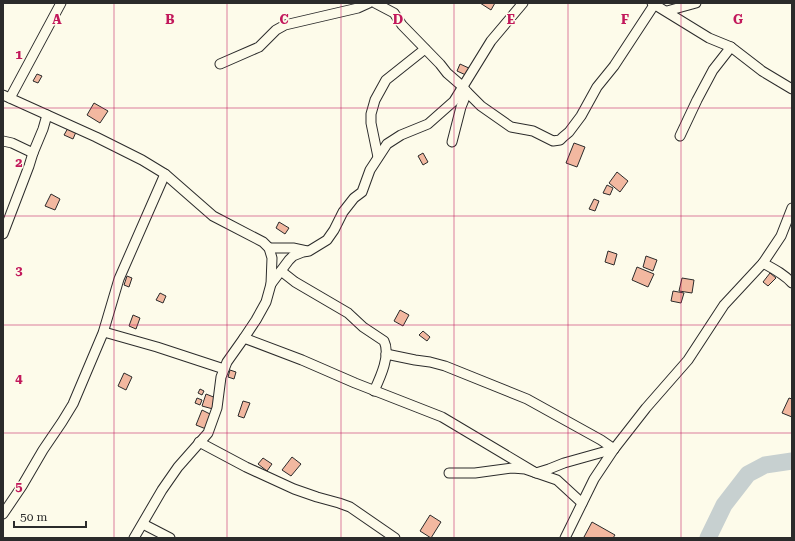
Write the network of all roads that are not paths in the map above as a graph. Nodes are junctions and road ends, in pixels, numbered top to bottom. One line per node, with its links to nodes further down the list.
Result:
1 (61, 3): 13 (street)
2 (369, 3): 10 (street)
3 (375, 3): 9 (street)
4 (523, 3): 11 (street)
5 (696, 3): 7 (street)
6 (653, 4): 7 (street); 11 (street)
7 (667, 11): 8 (street)
8 (731, 47): 12 (street); 15 (street)
9 (424, 49): 11 (street); 19 (street)
10 (220, 64)
11 (465, 89): 17 (street); 19 (street)
12 (792, 89)
13 (7, 97): 14 (street)
14 (47, 115): 18 (street); 20 (street)
15 (680, 136)
16 (3, 141): 18 (street)
17 (452, 142)
18 (32, 153): 22 (street)
19 (378, 157): 24 (street)
20 (165, 174): 23 (street); 29 (street)
21 (792, 208): 25 (street)
22 (3, 234)
23 (269, 248): 24 (street); 28 (street)
24 (309, 251): 26 (street)
25 (763, 264): 27 (street); 35 (street)
26 (281, 271): 28 (street); 31 (street)
27 (792, 283)
28 (271, 284): 30 (street)
29 (104, 332): 32 (street); 39 (street)
30 (244, 338): 32 (street); 33 (street)
31 (386, 354): 33 (street); 35 (street)
32 (224, 369): 34 (street)
33 (374, 391): 37 (street)
34 (199, 442): 40 (street); 43 (street)
35 (614, 449): 37 (street); 38 (street)
36 (449, 473): 37 (street)
37 (536, 473): 38 (street)
38 (582, 503): 44 (street)
39 (3, 514)
40 (143, 524): 41 (street); 42 (street)
41 (134, 538)
42 (170, 538)
43 (395, 538)
44 (565, 538)

